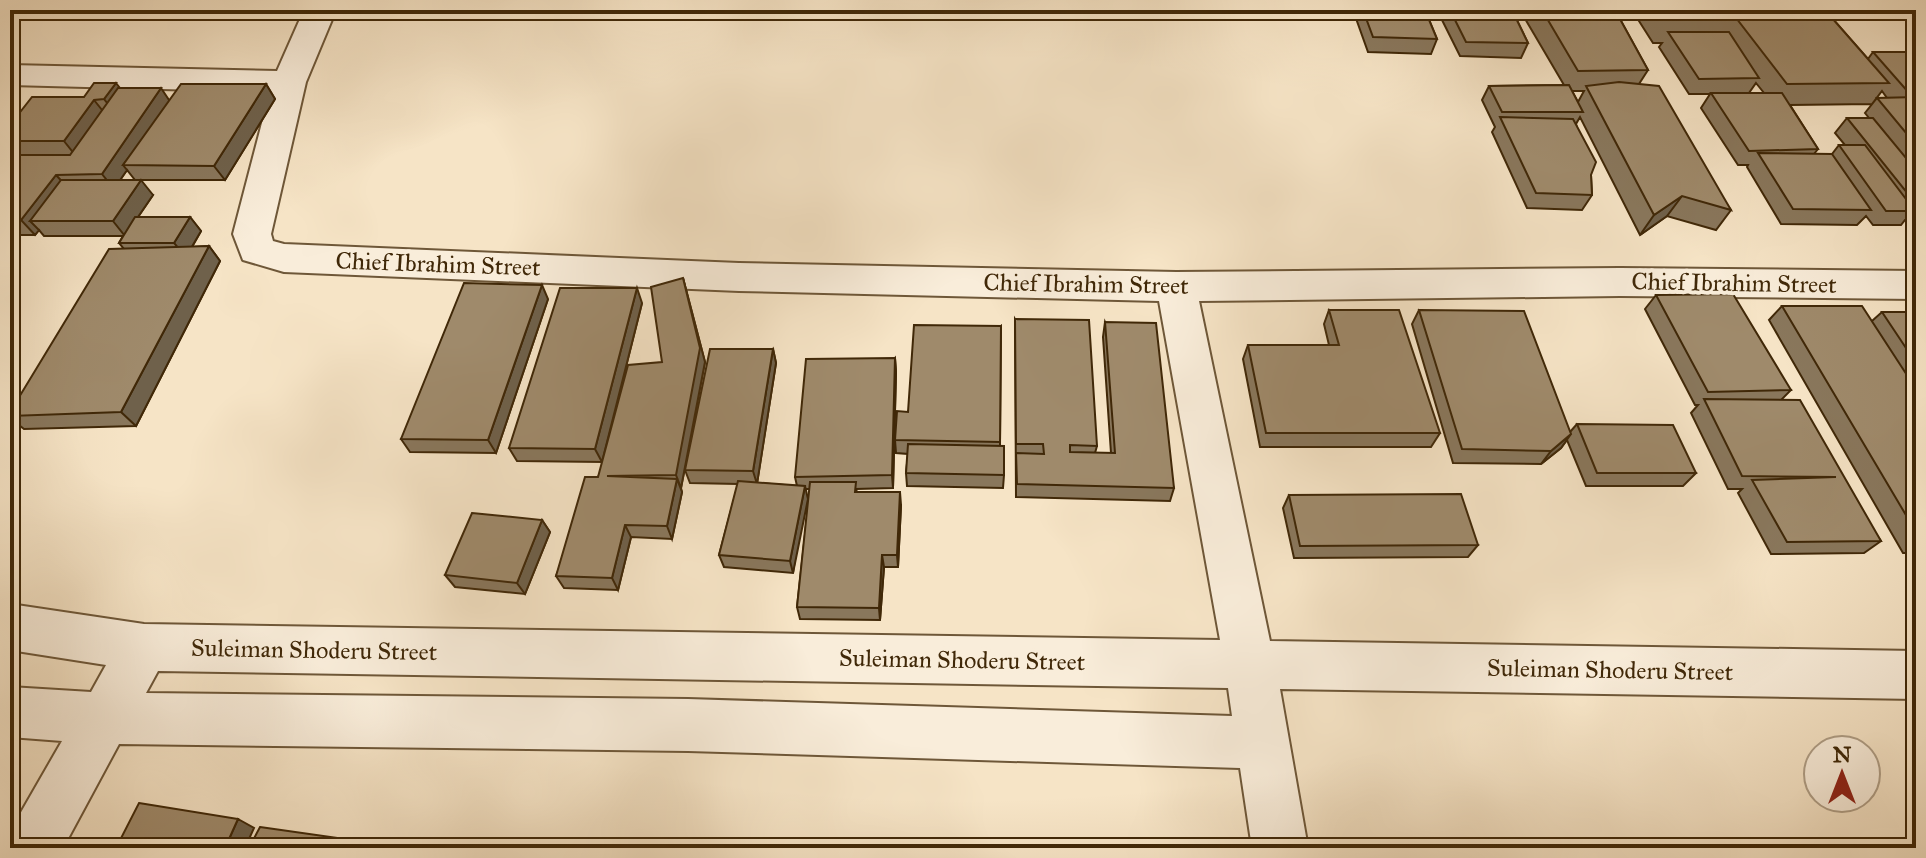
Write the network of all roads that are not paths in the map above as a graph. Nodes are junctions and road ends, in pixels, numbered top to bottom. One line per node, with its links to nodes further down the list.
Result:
1 (320, 10): 3 (street)
2 (10, 75): 3 (street)
3 (289, 82): 5 (street, Chief Ibrahim Street)
4 (1916, 285): 5 (street, Chief Ibrahim Street)
5 (1176, 287): 8 (street)
6 (10, 627): 7 (street, Suleiman Shoderu Street)
7 (144, 647): 8 (street, Suleiman Shoderu Street); 11 (street)
8 (1250, 665): 9 (street, Suleiman Shoderu Street); 12 (street)
9 (1916, 675)
10 (10, 712): 11 (street)
11 (104, 718): 12 (street); 13 (street)
12 (1264, 743): 14 (street)
13 (32, 848)
14 (1280, 848)

